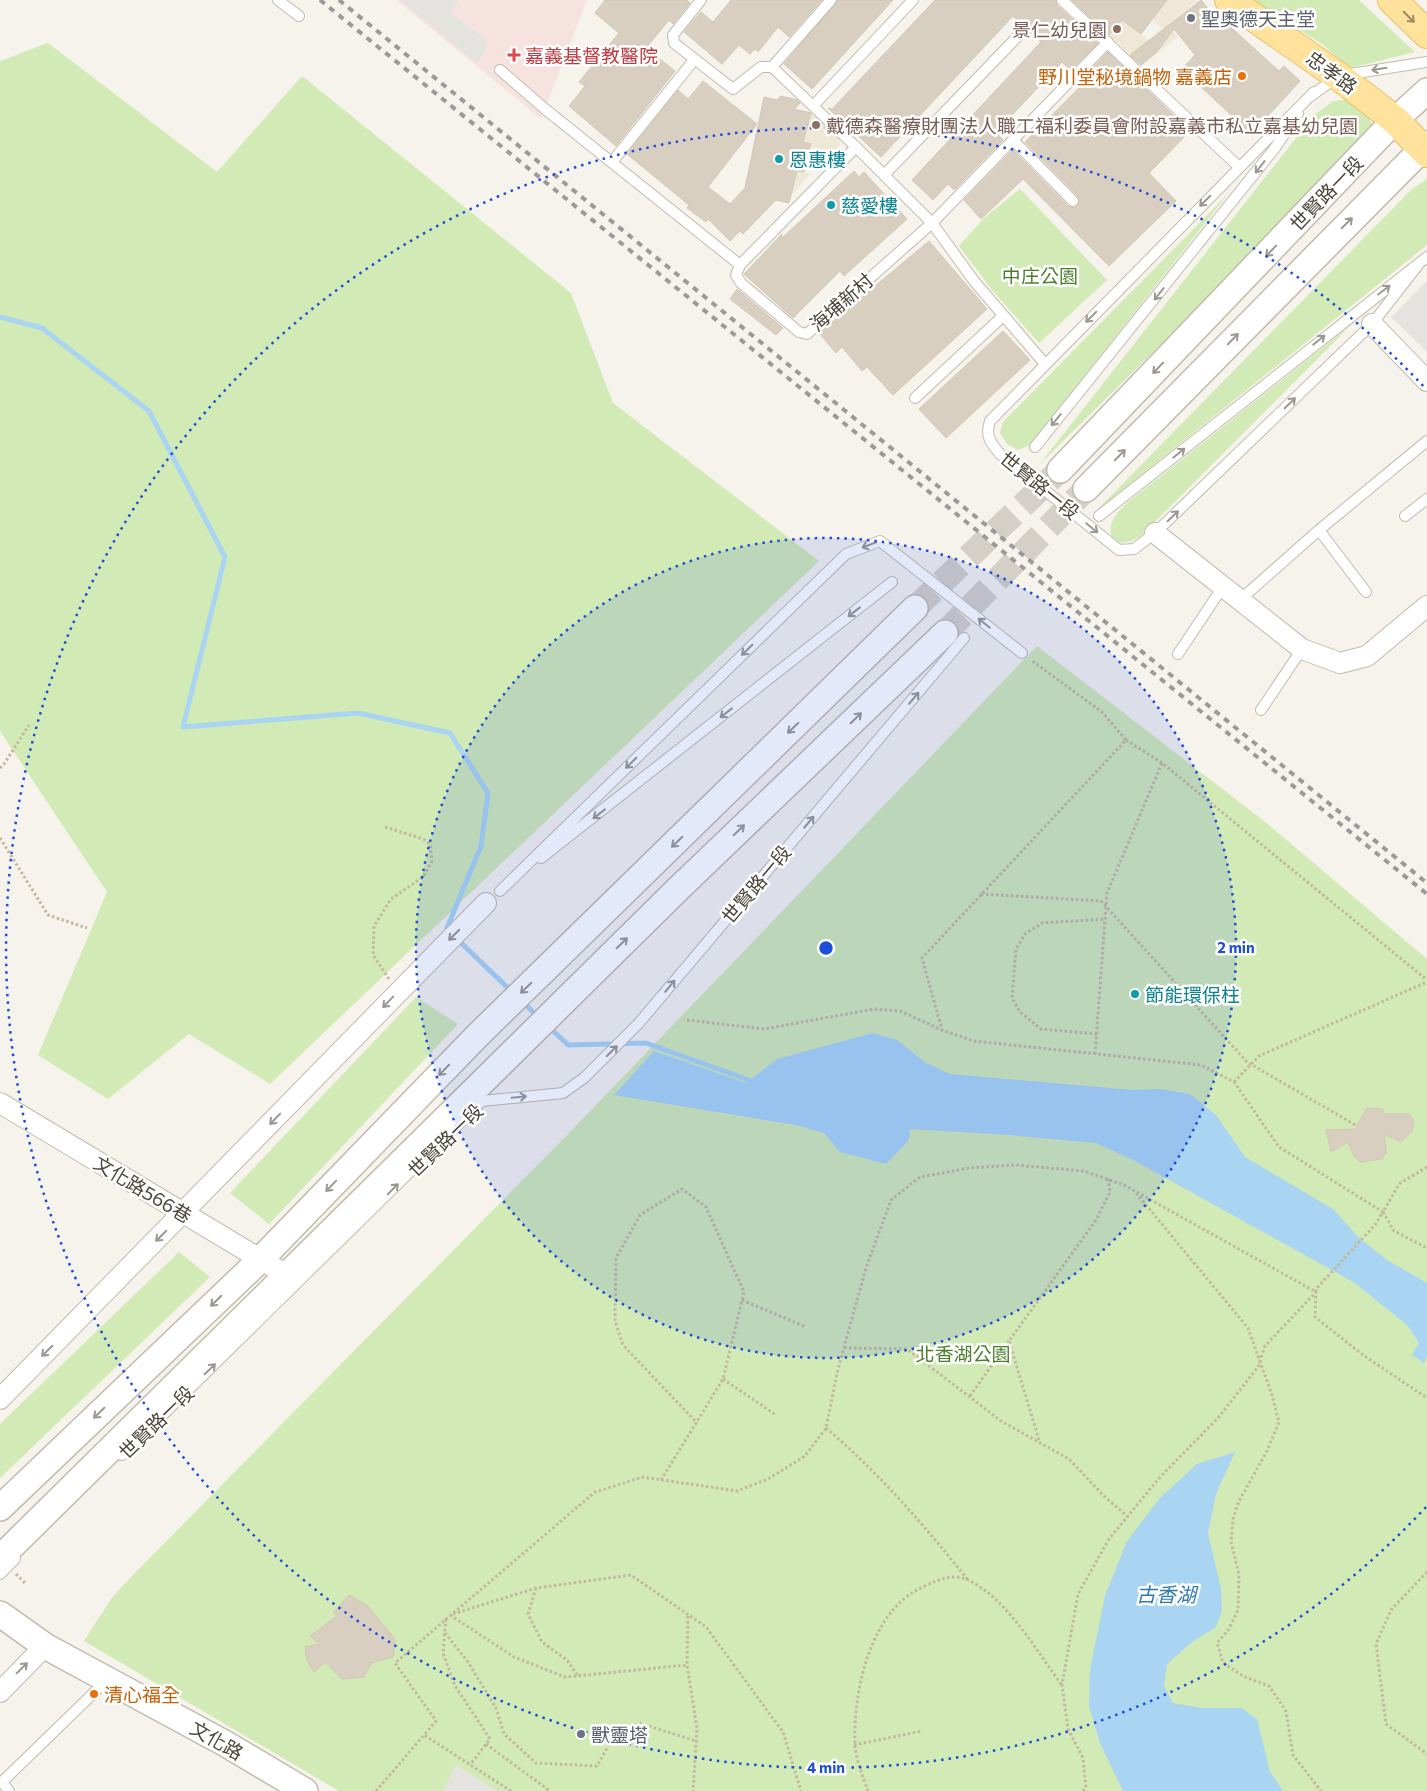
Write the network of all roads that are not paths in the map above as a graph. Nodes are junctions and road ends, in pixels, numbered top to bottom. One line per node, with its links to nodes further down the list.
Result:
1 (278, 0): 8 (lane)
2 (701, 0): 12 (lane)
3 (831, 0): 14 (lane)
4 (913, 0): 19 (lane)
5 (1062, 0): 11 (lane)
6 (1229, 0): 16 (main road, 忠孝路)
7 (1392, 0): 10 (main road, one-way to 10)
8 (299, 16)
9 (1020, 34): 26 (lane)
10 (1427, 34)
11 (1108, 42): 21 (lane, 海埔新村); 25 (lane)
12 (694, 60): 14 (lane); 24 (lane)
13 (1427, 62): 16 (lane, 世賢路一段, one-way to 16)
14 (772, 67): 19 (lane)
15 (500, 70): 24 (lane)
16 (1338, 76): 18 (lane, 世賢路一段); 20 (main road, 忠孝路)
17 (1427, 91): 20 (street, 世賢路一段)
18 (1314, 92): 25 (lane, 世賢路一段); 38 (lane, 世賢路一段, one-way to 38)
19 (814, 106): 22 (lane)
20 (1395, 120): 23 (main road, 忠孝路); 39 (street, 世賢路一段, one-way to 39)
21 (1013, 140): 27 (lane); 28 (lane, 海埔新村)
22 (856, 146): 26 (lane); 30 (lane)
23 (1425, 149): 40 (street, 世賢路一段, one-way to 23)
24 (612, 162): 30 (lane)
25 (1239, 167): 34 (lane, 世賢路一段, one-way to 34)
26 (884, 175): 28 (lane)
27 (1074, 201)
28 (932, 223): 30 (lane, 海埔新村); 32 (lane)
29 (1427, 257): 31 (lane, 世賢路一段)
30 (740, 265)
31 (1418, 265): 33 (lane, 世賢路一段); 42 (lane, 世賢路一段, one-way to 31)
32 (1002, 317): 34 (lane); 36 (lane)
33 (1372, 324): 35 (street); 45 (lane, 世賢路一段, one-way to 33)
34 (1045, 364): 45 (lane, 世賢路一段, one-way to 45)
35 (1427, 381)
36 (915, 398)
37 (1427, 441): 44 (lane)
38 (1035, 447)
39 (1060, 470)
40 (1086, 489)
41 (1427, 499): 43 (lane)
42 (1100, 516)
43 (1406, 516)
44 (1319, 530): 48 (lane); 49 (lane)
45 (1155, 533): 47 (street)
46 (892, 582): 57 (lane, one-way to 57)
47 (1224, 586): 49 (street); 55 (lane)
48 (1366, 592)
49 (1241, 600): 53 (street)
50 (1427, 606): 53 (street)
51 (915, 608): 60 (street, one-way to 60)
52 (955, 636): 61 (street, 世賢路一段, one-way to 52); 63 (lane, 世賢路一段, one-way to 52)
53 (1302, 649): 56 (lane)
54 (1022, 653): 57 (lane, one-way to 57)
55 (1178, 654)
56 (1261, 710)
57 (493, 897): 59 (street, one-way to 59)
58 (0, 1103): 59 (street, 文化路566巷)
59 (183, 1214): 60 (street, 文化路566巷); 62 (street, one-way to 62)
60 (260, 1259): 61 (street, 文化路566巷); 64 (street, one-way to 64)
61 (285, 1274): 65 (street, 世賢路一段)
62 (0, 1399)
63 (114, 1462)
64 (0, 1508)
65 (11, 1555): 66 (lane, 世賢路一段)
66 (0, 1574)
67 (0, 1614): 68 (street, 文化路)
68 (46, 1646): 69 (street, 文化路); 70 (street, one-way to 68)
69 (108, 1679): 71 (lane); 72 (street, 文化路)
70 (0, 1692)
71 (9, 1791)
72 (305, 1791)

